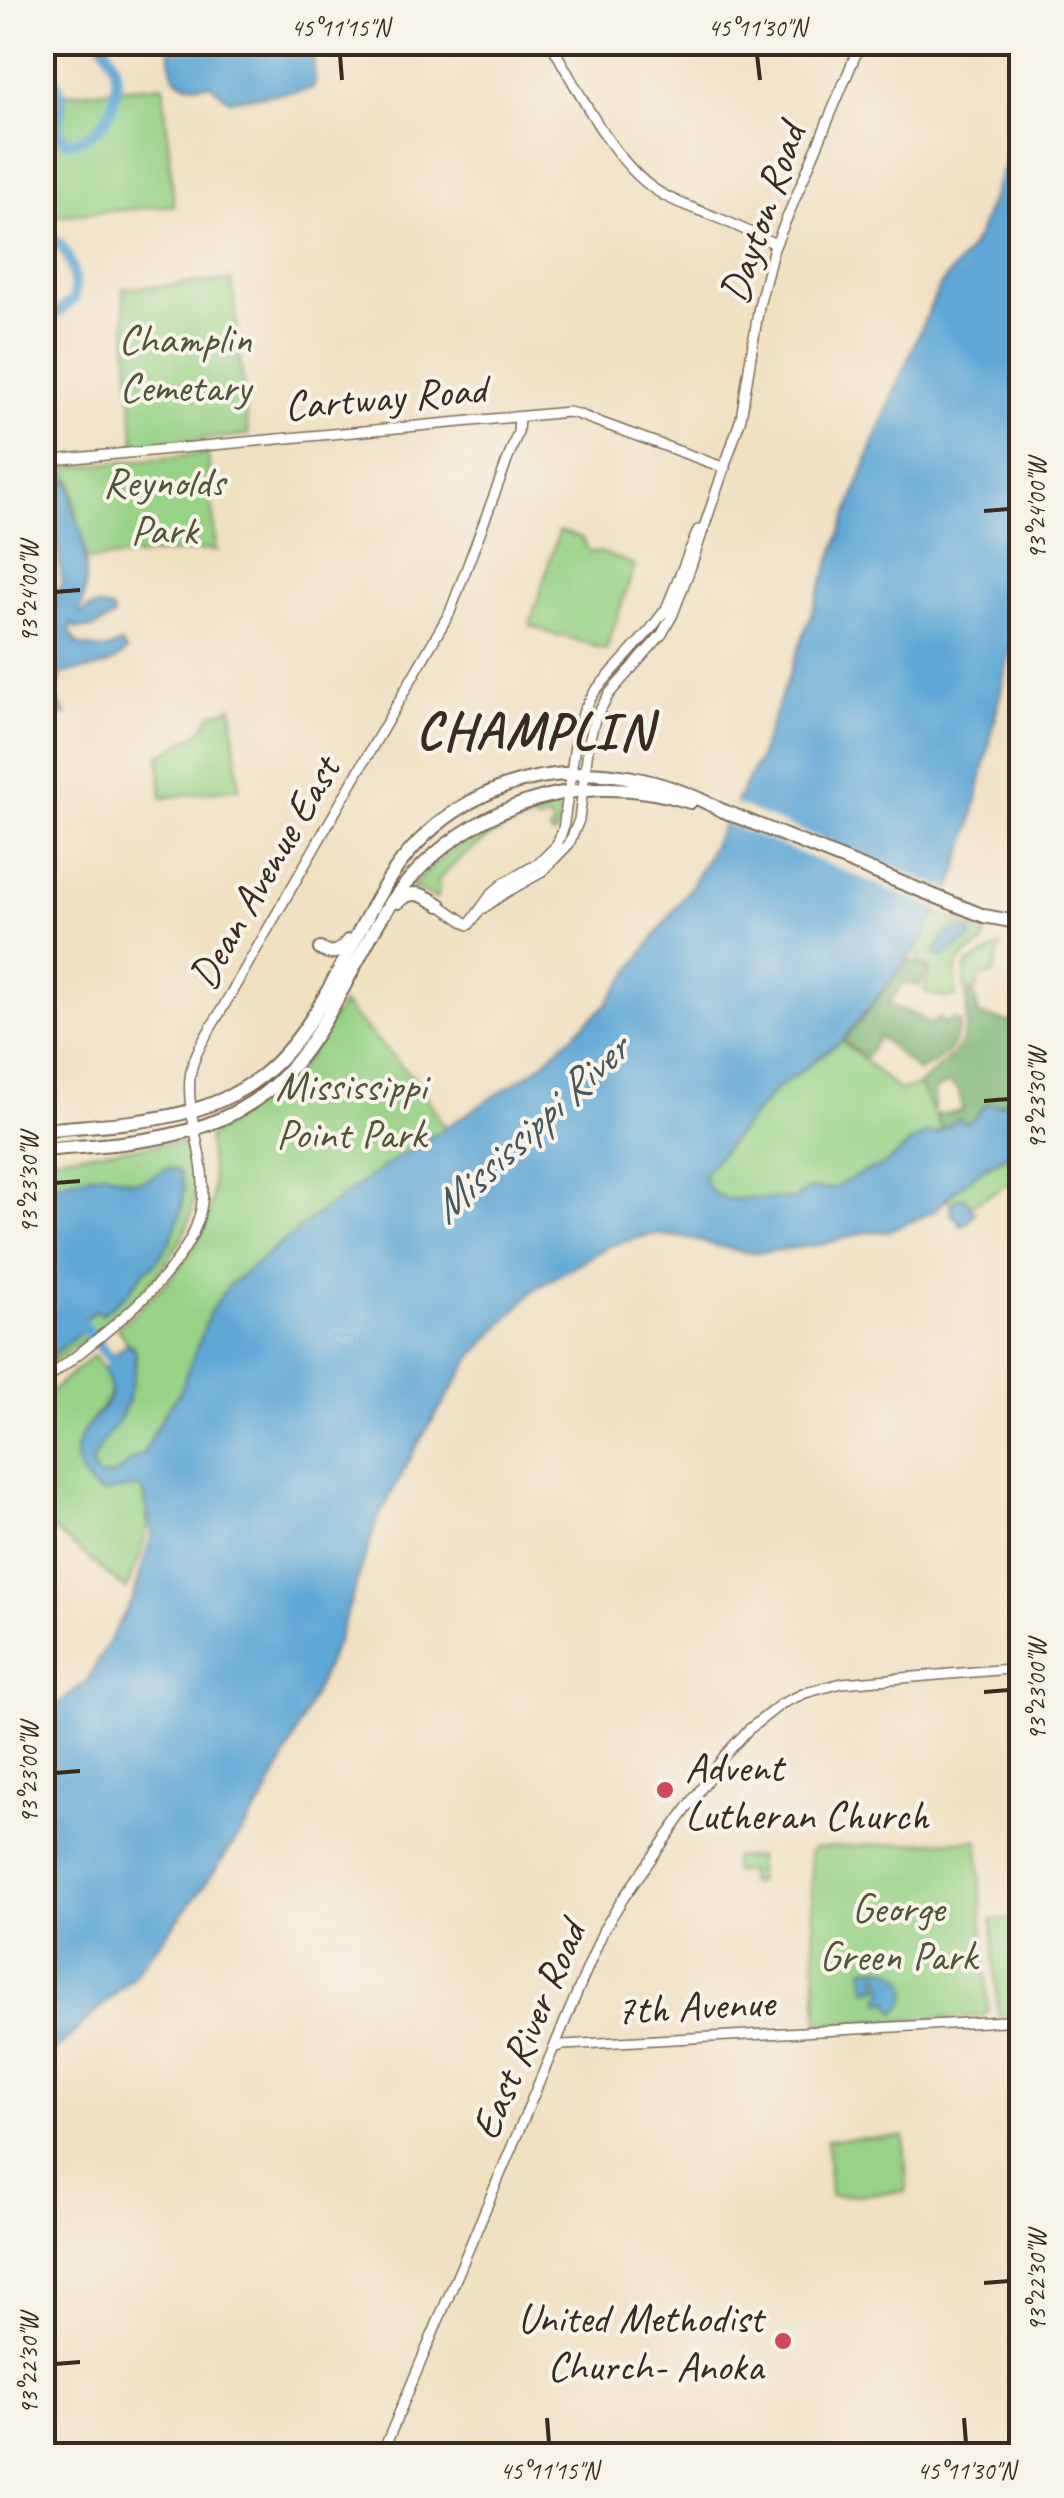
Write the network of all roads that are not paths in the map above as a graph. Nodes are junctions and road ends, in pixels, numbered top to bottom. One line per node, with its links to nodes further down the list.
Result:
1 (550, 42): 3 (street)
2 (861, 42): 3 (street, Dayton Road)
3 (776, 244): 6 (street, Dayton Road)
4 (520, 417): 5 (street, Cartway Road); 6 (street, Cartway Road); 17 (street, Dean Avenue East)
5 (42, 460)
6 (725, 468): 7 (street, Dayton Road)
7 (578, 772): 8 (street); 9 (street); 10 (highway); 11 (highway)
8 (583, 789): 9 (highway); 10 (highway); 13 (street)
9 (568, 791): 13 (street); 16 (highway)
10 (721, 810): 14 (highway)
11 (385, 884): 15 (highway); 17 (highway)
12 (440, 905): 13 (street); 16 (highway)
13 (482, 910)
14 (1022, 923)
15 (320, 950)
16 (360, 957): 19 (highway)
17 (193, 1111): 18 (highway); 19 (street, Dean Avenue East)
18 (42, 1130)
19 (196, 1130): 20 (highway); 21 (street, Dean Avenue East)
20 (42, 1150)
21 (42, 1383)
22 (1022, 1668): 24 (street, East River Road)
23 (1022, 2020): 24 (street, 7th Avenue)
24 (552, 2048): 25 (street, East River Road)
25 (381, 2456)

